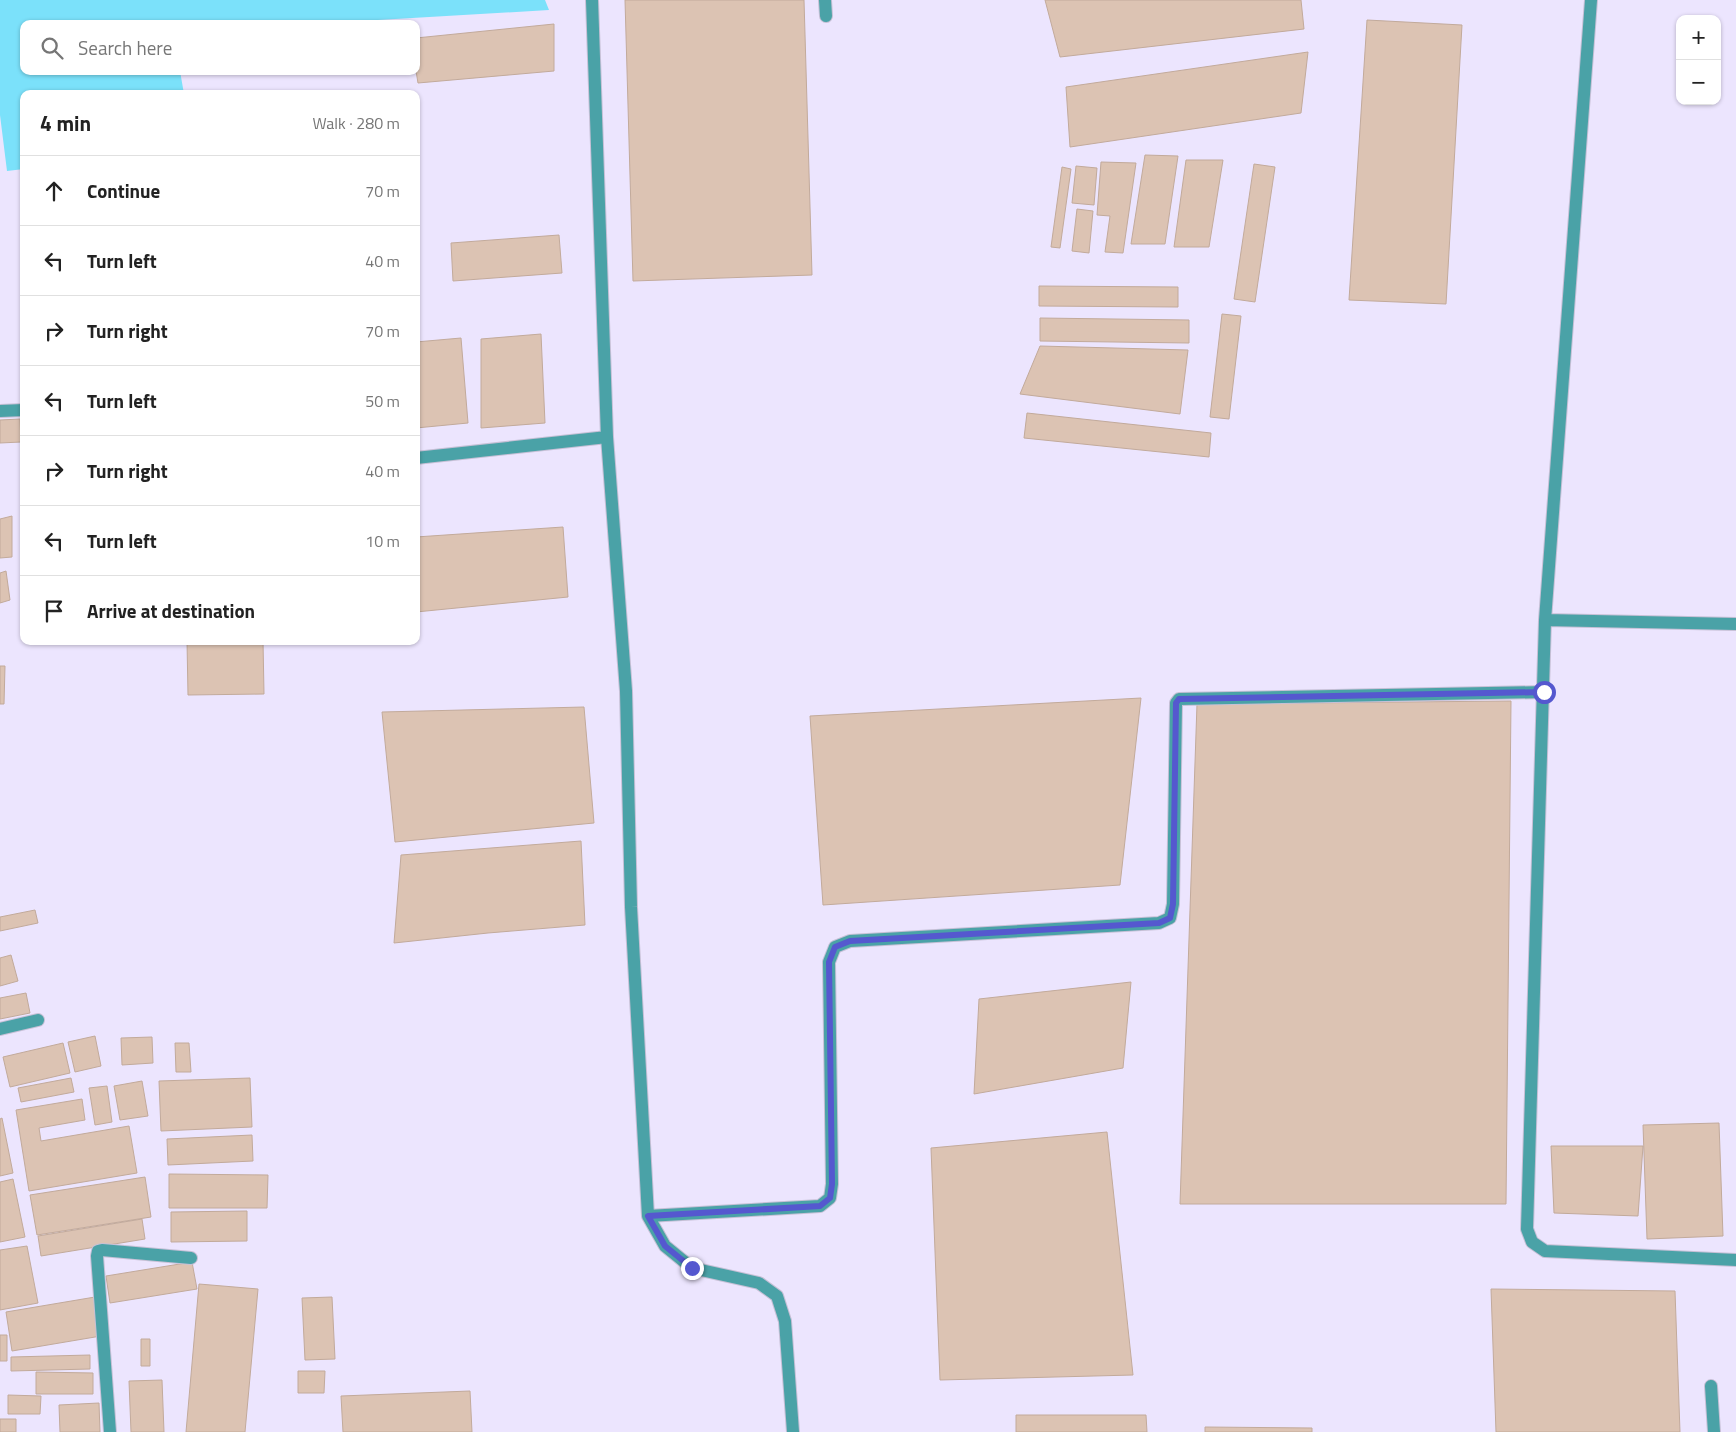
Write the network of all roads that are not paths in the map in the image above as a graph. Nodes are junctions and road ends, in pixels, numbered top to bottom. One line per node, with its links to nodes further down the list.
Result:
1 (592, 0): 7 (street)
2 (825, 0): 4 (street)
3 (1591, 0): 9 (street)
4 (826, 16)
5 (20, 410): 6 (street)
6 (0, 411)
7 (607, 437): 8 (street); 14 (street)
8 (420, 458)
9 (1545, 620): 10 (street); 11 (street)
10 (1736, 624)
11 (1544, 692): 14 (street); 16 (street)
12 (38, 1020): 13 (street)
13 (0, 1029)
14 (648, 1216): 19 (street)
15 (191, 1258): 18 (street)
16 (1736, 1260)
17 (1711, 1386): 20 (street)
18 (110, 1432)
19 (793, 1432)
20 (1714, 1432)

